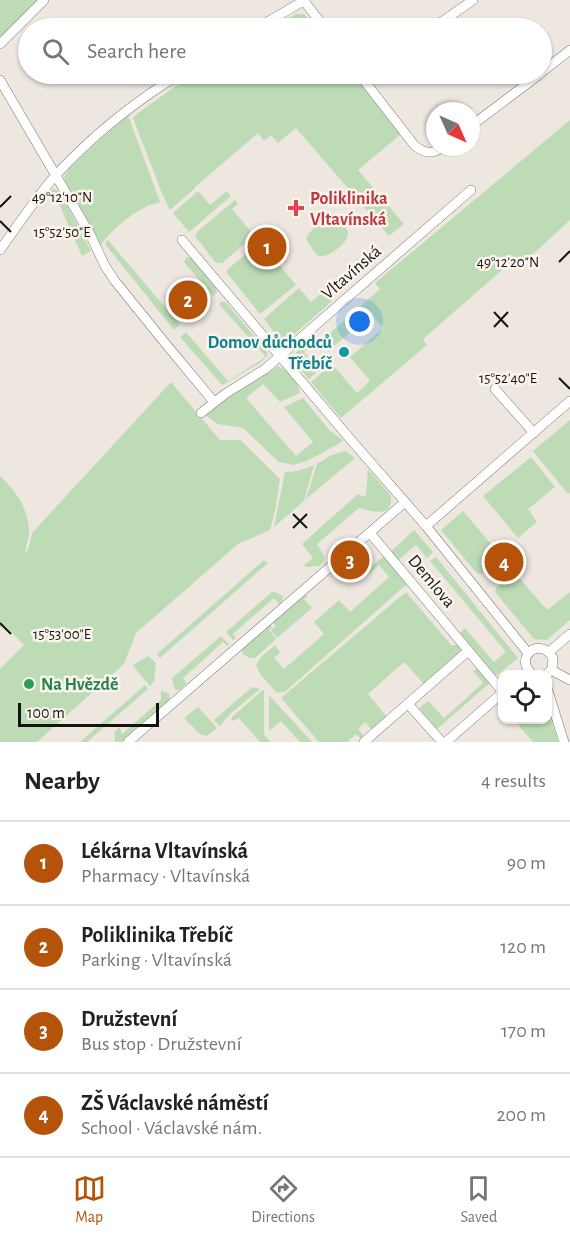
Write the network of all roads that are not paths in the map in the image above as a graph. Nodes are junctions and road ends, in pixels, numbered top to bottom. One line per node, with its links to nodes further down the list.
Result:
1 (44, 0): 4 (street)
2 (305, 0): 5 (street); 6 (street)
3 (473, 0): 7 (street)
4 (26, 18)
5 (274, 18)
6 (318, 18)
7 (447, 18)
8 (18, 26): 9 (street)
9 (0, 44)
10 (570, 51): 11 (street)
11 (552, 65)
12 (0, 80): 18 (street)
13 (165, 84): 18 (street)
14 (370, 84): 17 (street)
15 (526, 84): 16 (street)
16 (480, 119)
17 (426, 152)
18 (56, 176): 21 (street); 25 (street)
19 (471, 190): 22 (street, Vltavínská)
20 (182, 240): 22 (street)
21 (0, 250)
22 (280, 356): 25 (street, Vltavínská); 28 (street)
23 (495, 389): 27 (street)
24 (570, 401): 27 (street)
25 (214, 402): 26 (street, Vltavínská)
26 (201, 413)
27 (534, 433): 29 (street)
28 (405, 502): 29 (street); 30 (street)
29 (426, 526): 34 (street)
30 (370, 533): 32 (street, Demlova); 43 (street)
31 (570, 634): 33 (street)
32 (468, 651): 39 (street, Demlova); 41 (street)
33 (549, 652): 34 (street); 36 (street)
34 (528, 653): 35 (street)
35 (527, 670)
36 (550, 670)
37 (552, 673): 38 (street)
38 (570, 680)
39 (498, 687)
40 (498, 695): 45 (street, Demlova)
41 (408, 704): 44 (street); 45 (street, Demlova)
42 (552, 704): 46 (street)
43 (128, 742)
44 (364, 742)
45 (444, 742)
46 (564, 742)

